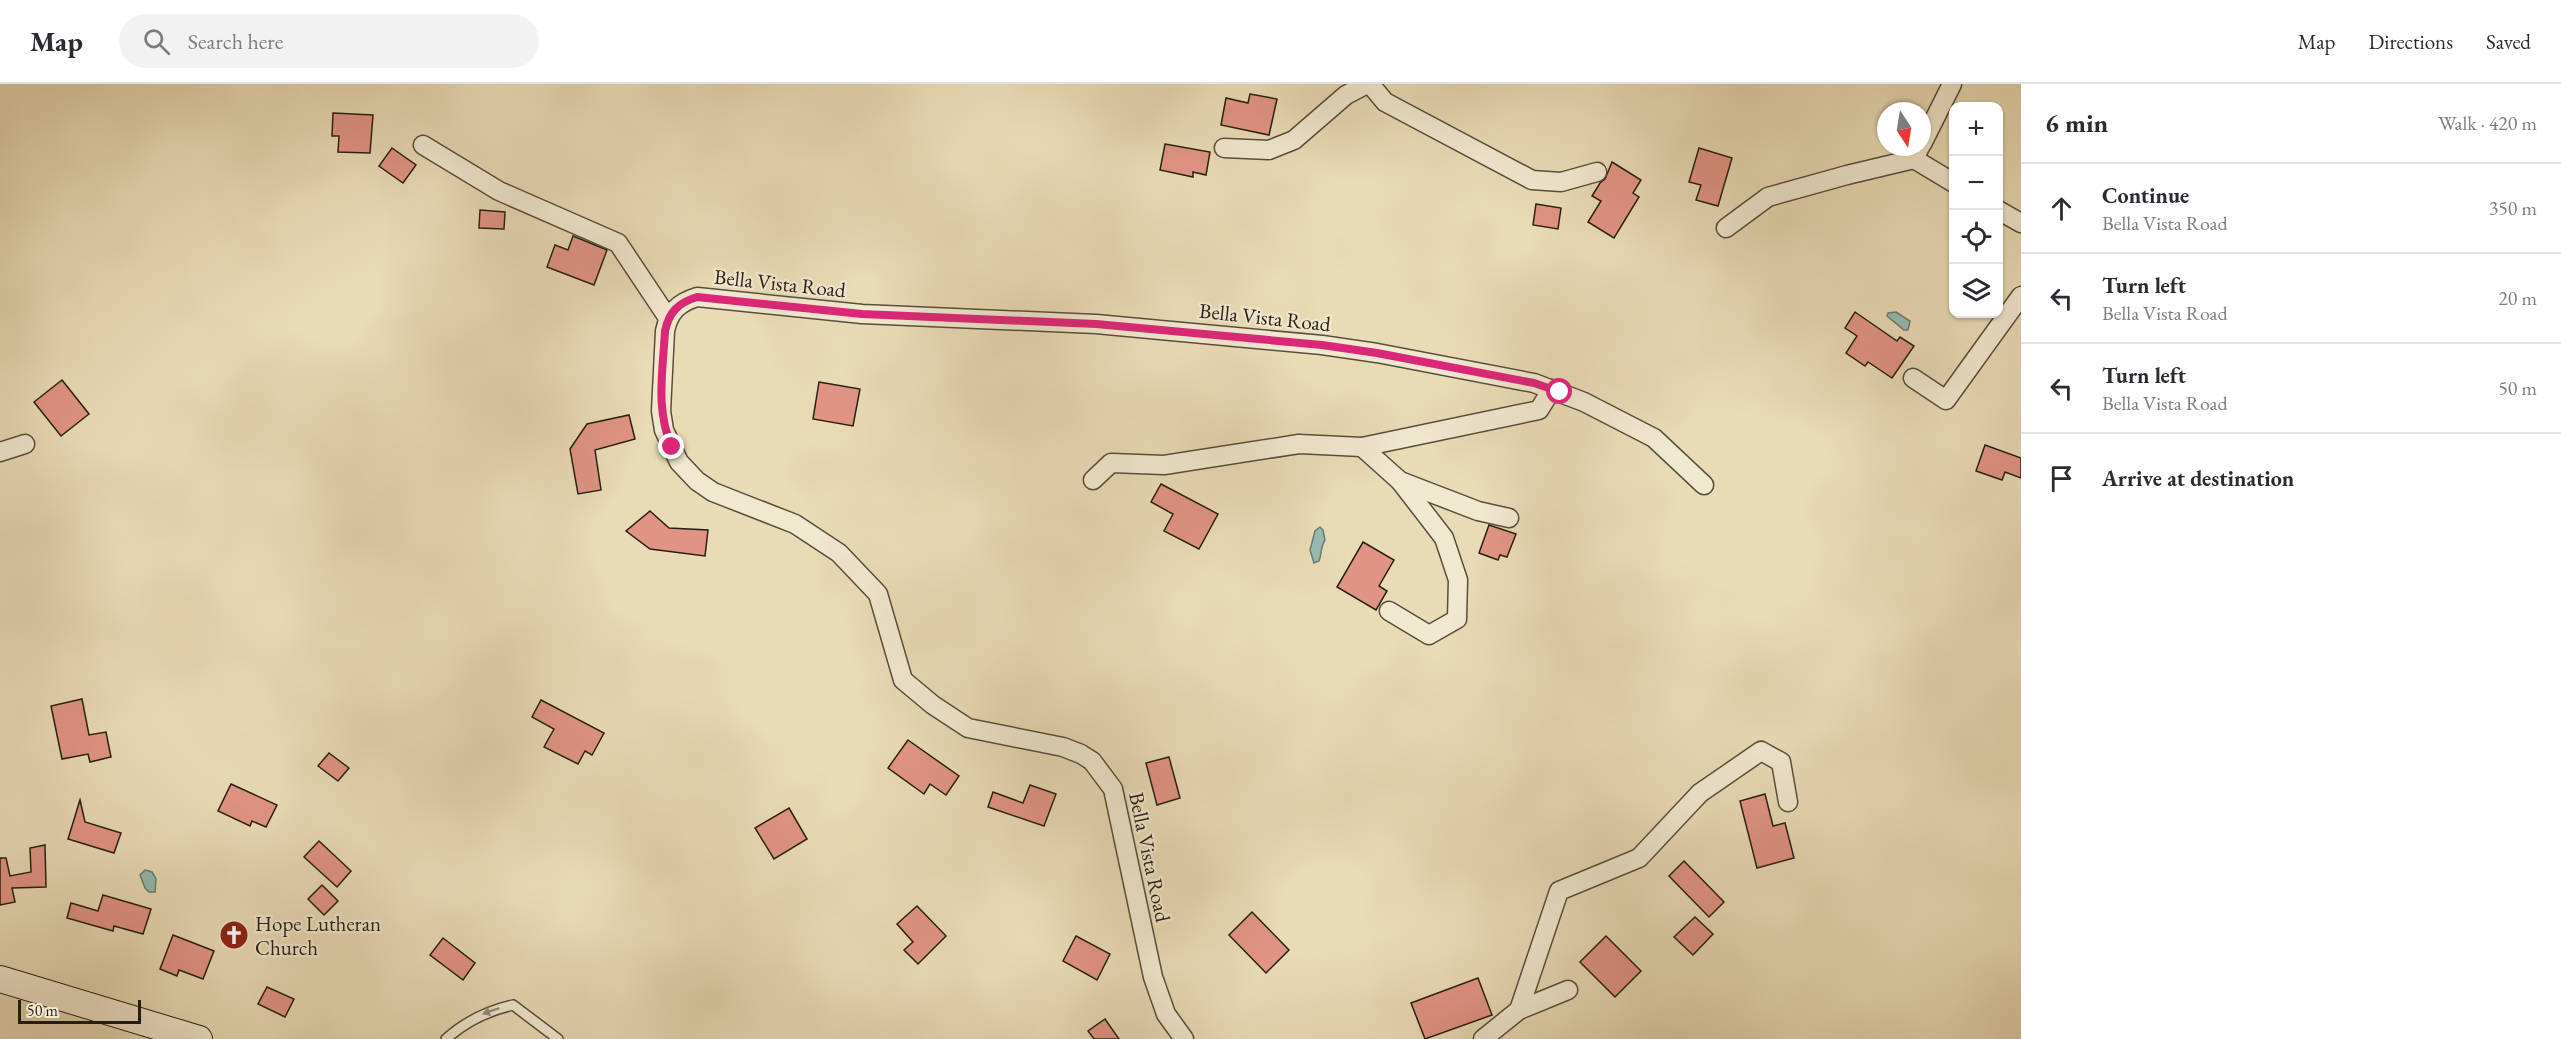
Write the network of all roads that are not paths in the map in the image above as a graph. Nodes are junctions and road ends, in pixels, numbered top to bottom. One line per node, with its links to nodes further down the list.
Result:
1 (1368, 84): 5 (street); 8 (street)
2 (1952, 84): 3 (street)
3 (1931, 126)
4 (423, 145): 14 (street)
5 (1224, 148)
6 (1901, 156): 12 (street)
7 (1925, 156): 9 (street)
8 (1597, 172)
9 (1949, 179)
10 (2003, 213): 11 (street)
11 (2021, 223)
12 (1726, 228)
13 (2021, 296): 15 (street)
14 (668, 318): 16 (street, Bella Vista Road); 32 (street, Bella Vista Road)
15 (1913, 378)
16 (1552, 389): 18 (street); 22 (street, Bella Vista Road)
17 (25, 444): 19 (street)
18 (1362, 447): 20 (street); 21 (street)
19 (0, 452)
20 (1093, 480)
21 (1400, 481): 23 (street); 24 (street)
22 (1704, 485)
23 (1509, 518)
24 (1389, 611)
25 (1788, 802): 28 (street)
26 (0, 979): 29 (street)
27 (1568, 990): 28 (street)
28 (1519, 1010): 33 (street)
29 (199, 1039)
30 (446, 1039): 31 (lane, one-way to 30)
31 (558, 1039)
32 (1184, 1039)
33 (1483, 1039)

